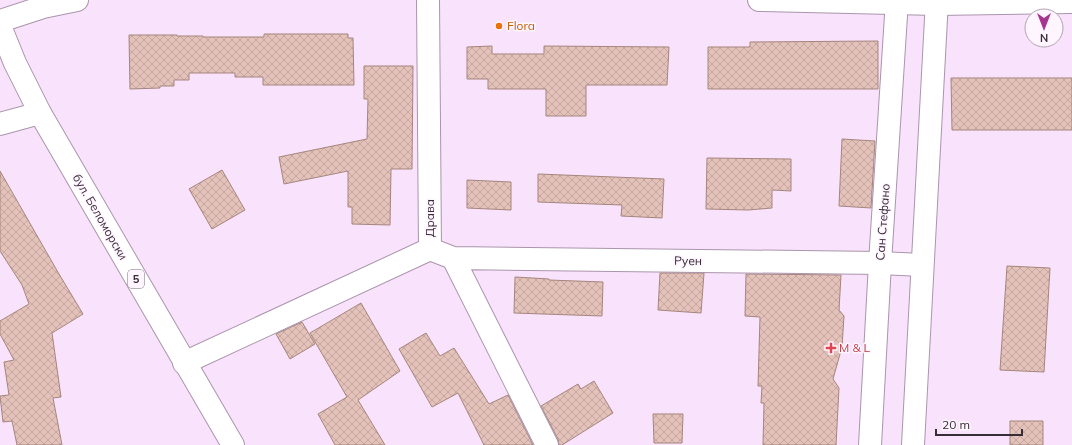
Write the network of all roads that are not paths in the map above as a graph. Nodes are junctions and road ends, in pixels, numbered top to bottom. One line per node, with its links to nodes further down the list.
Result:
1 (77, 0): 7 (street)
2 (428, 0): 11 (street, Драва)
3 (759, 0): 4 (street)
4 (897, 1): 5 (street); 13 (street, Сан Стефано)
5 (937, 2): 6 (street); 14 (street)
6 (1072, 2)
7 (0, 21)
8 (0, 26): 9 (street, бул. Беломорски / 5)
9 (40, 113): 10 (street); 15 (street, бул. Беломорски / 5)
10 (0, 124)
11 (430, 249): 12 (street, Драва); 15 (street)
12 (454, 258): 13 (street, Руен); 17 (street)
13 (880, 263): 14 (street, Руен); 18 (street, Сан Стефано)
14 (922, 265): 19 (street)
15 (184, 363): 16 (street, бул. Беломорски / 5)
16 (233, 445)
17 (548, 445)
18 (870, 445)
19 (913, 445)

